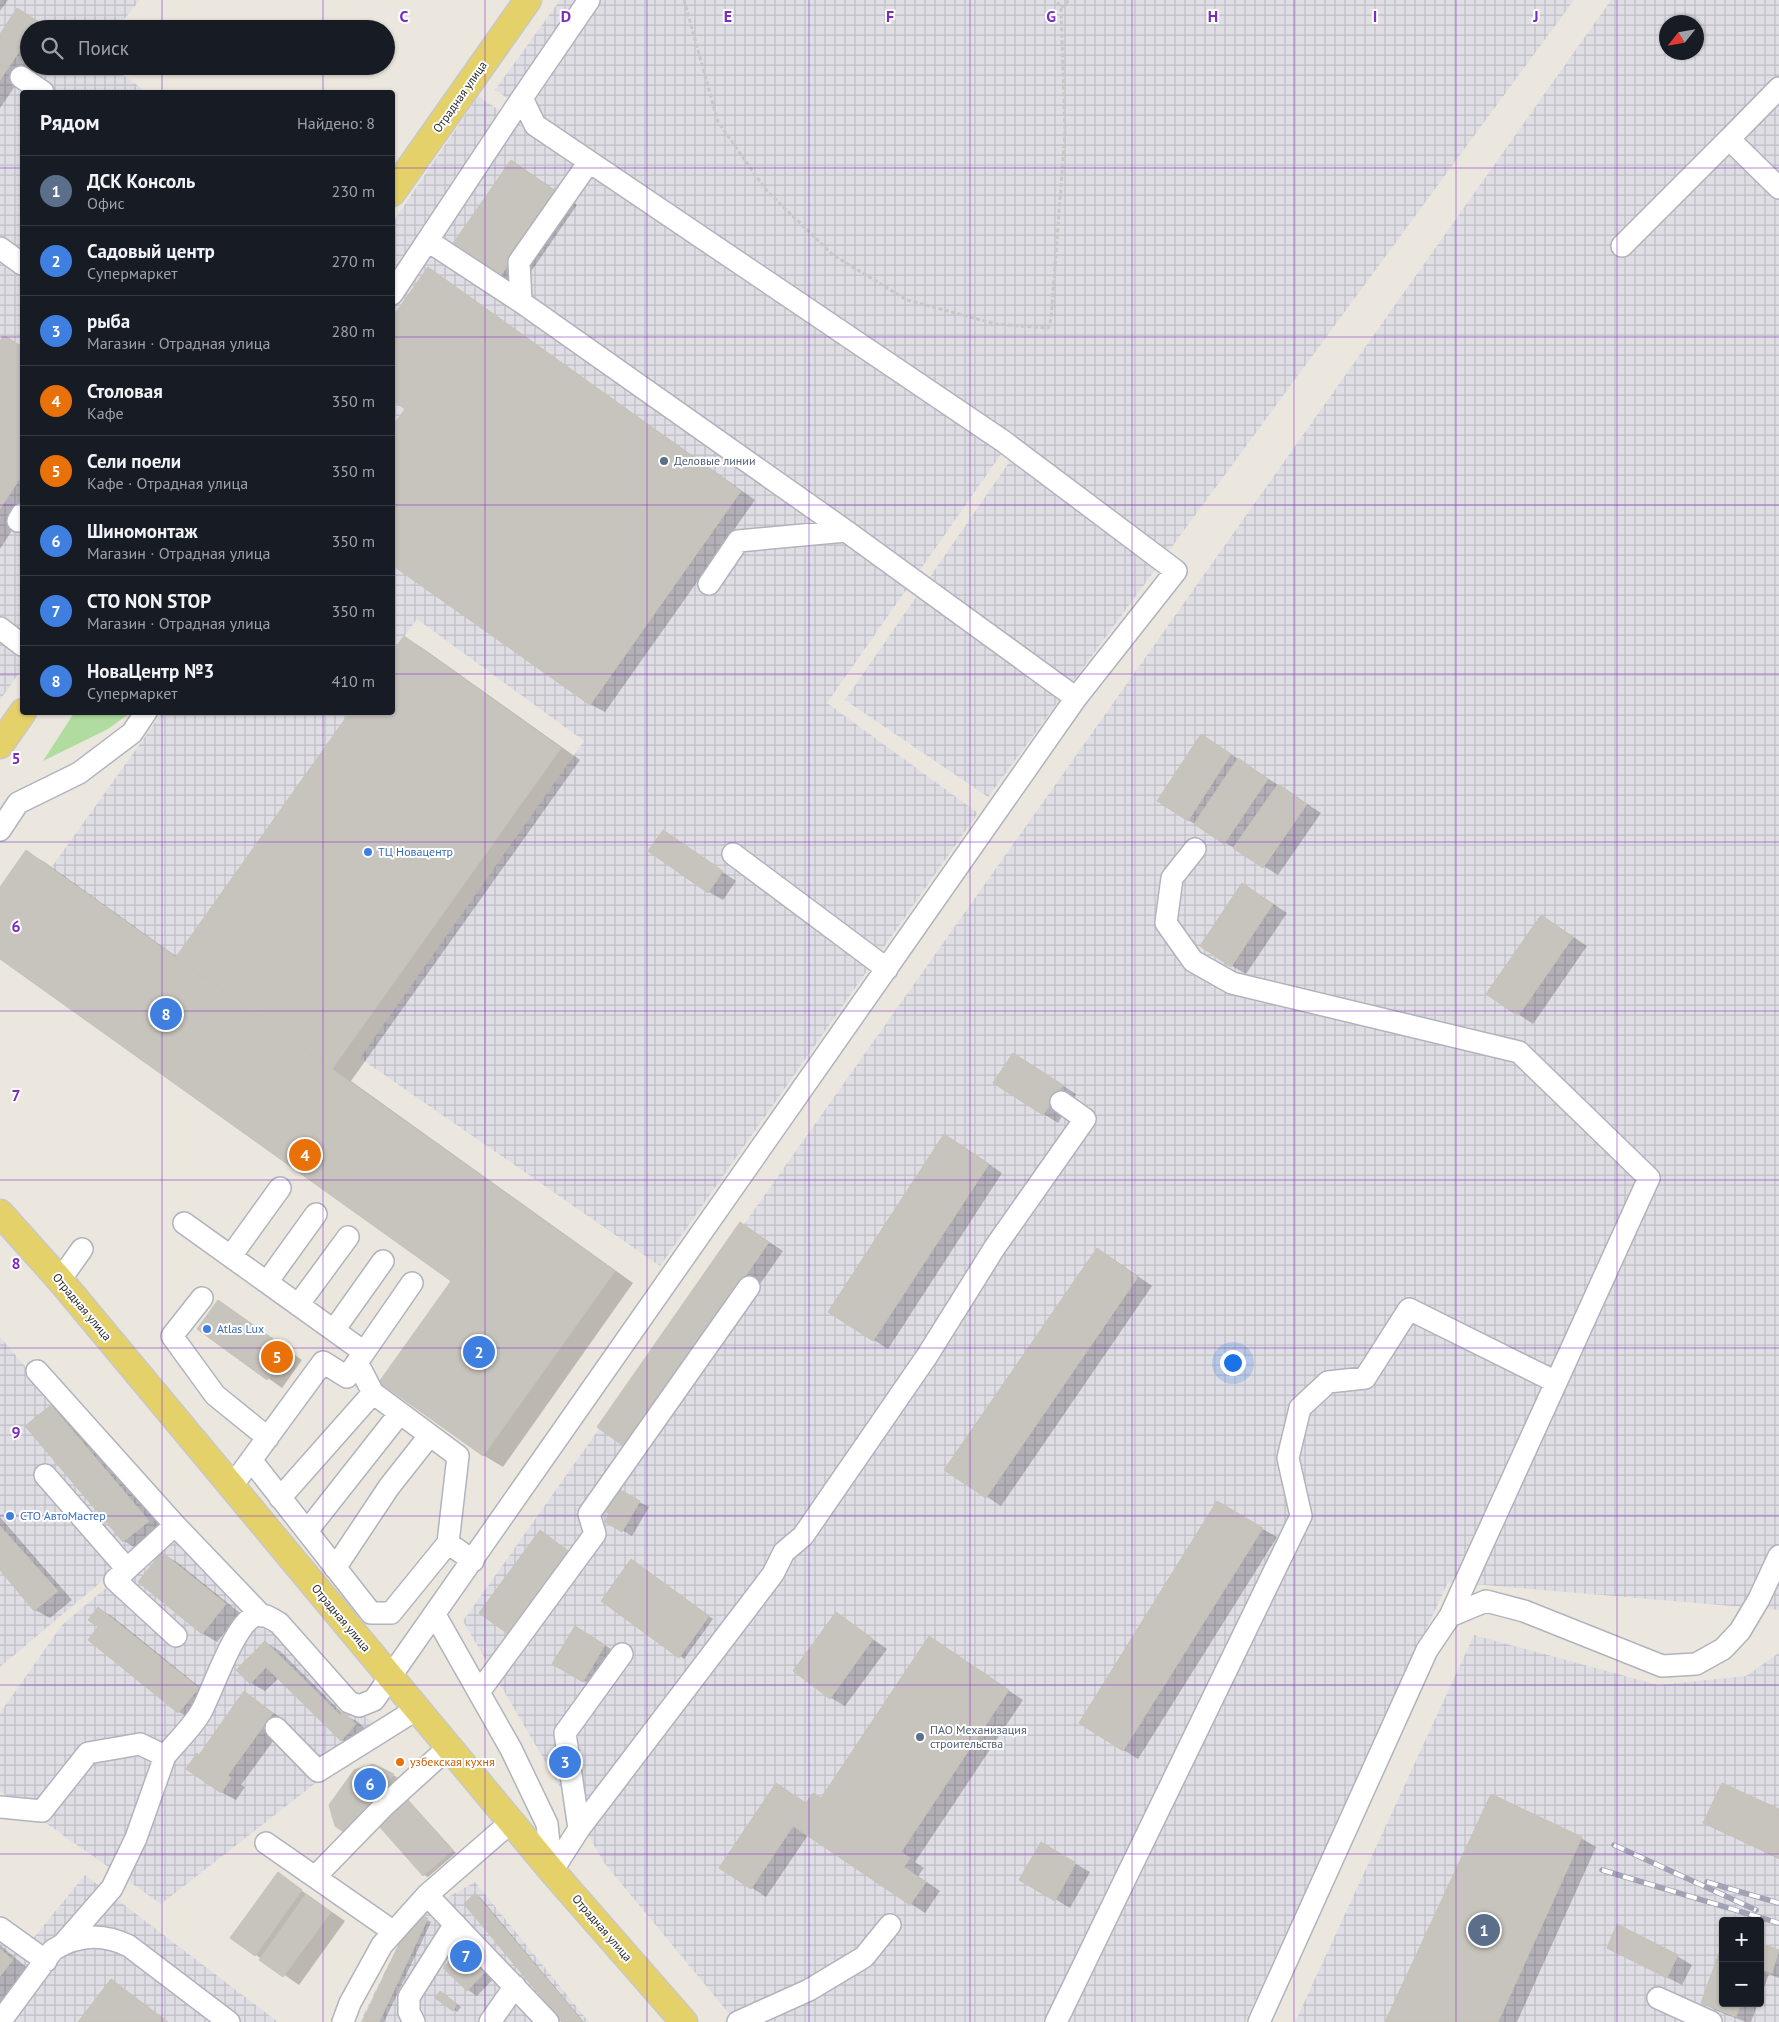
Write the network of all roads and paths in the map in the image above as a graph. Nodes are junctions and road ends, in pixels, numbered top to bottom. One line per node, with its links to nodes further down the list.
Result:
1 (528, 0): 14 (main road, Отрадная улица)
2 (590, 0): 10 (street)
3 (684, 0): 6 (path)
4 (1056, 0): 6 (path)
5 (1068, 0): 6 (path)
6 (1061, 8)
7 (21, 77): 9 (street)
8 (1779, 88): 11 (street)
9 (40, 90)
10 (522, 98): 12 (street); 15 (street)
11 (1729, 139): 13 (street); 16 (street)
12 (589, 162): 20 (street); 25 (street)
13 (1779, 188)
14 (395, 189)
15 (428, 241): 19 (street); 20 (street)
16 (1622, 246)
17 (0, 248): 18 (street)
18 (20, 263)
19 (395, 290)
20 (521, 302): 21 (street)
21 (846, 531): 22 (street); 25 (street)
22 (709, 584)
23 (0, 628): 24 (street)
24 (20, 643)
25 (1076, 698): 32 (street)
26 (21, 715): 28 (main road)
27 (144, 715): 29 (street)
28 (0, 745)
29 (0, 830)
30 (1195, 849): 51 (street)
31 (733, 854): 32 (street)
32 (887, 969): 64 (street)
33 (1061, 1102): 80 (street)
34 (280, 1188): 40 (street)
35 (0, 1213): 42 (main road, Отрадная улица)
36 (316, 1214): 43 (street)
37 (184, 1223): 40 (street)
38 (348, 1236): 47 (street)
39 (82, 1248): 42 (street)
40 (231, 1256): 43 (street)
41 (383, 1261): 48 (street)
42 (60, 1280): 58 (main road, Отрадная улица)
43 (267, 1282): 47 (street)
44 (412, 1283): 49 (street)
45 (749, 1287): 73 (street)
46 (202, 1298): 55 (street)
47 (298, 1304): 48 (street)
48 (334, 1330): 49 (street)
49 (361, 1357): 52 (street); 55 (street)
50 (37, 1371): 60 (street)
51 (1556, 1382): 69 (street); 103 (street)
52 (373, 1393): 53 (street); 59 (street)
53 (400, 1413): 54 (street); 61 (street)
54 (430, 1435): 62 (street); 65 (street)
55 (268, 1438): 56 (street)
56 (251, 1460): 58 (street); 59 (street)
57 (46, 1475): 66 (street)
58 (232, 1486): 72 (main road, Отрадная улица)
59 (280, 1498): 61 (street)
60 (175, 1525): 66 (street); 68 (street)
61 (307, 1532): 65 (street)
62 (448, 1543): 64 (street); 65 (street)
63 (1779, 1556): 69 (street)
64 (473, 1561): 67 (street)
65 (335, 1568)
66 (127, 1569): 70 (street)
67 (435, 1614): 72 (street); 73 (street)
68 (262, 1616): 72 (street); 77 (street)
69 (1450, 1616): 104 (street)
70 (176, 1636)
71 (622, 1654): 80 (street)
72 (390, 1677): 74 (main road, Отрадная улица)
73 (479, 1692): 82 (street)
74 (417, 1709): 75 (street); 76 (main road, Отрадная улица)
75 (276, 1728)
76 (449, 1747): 79 (main road, Отрадная улица); 83 (street)
77 (165, 1756): 78 (street); 85 (street)
78 (0, 1807)
79 (511, 1822): 82 (main road, Отрадная улица); 84 (street)
80 (579, 1829): 82 (street)
81 (266, 1843): 83 (street)
82 (552, 1871): 101 (main road, Отрадная улица)
83 (315, 1877): 89 (street)
84 (427, 1895): 86 (street); 89 (street)
85 (100, 1903): 90 (street); 91 (street)
86 (455, 1924): 93 (street); 98 (street)
87 (890, 1925): 102 (street)
88 (0, 1928): 92 (street)
89 (394, 1932): 97 (street)
90 (115, 1939): 91 (street); 96 (street)
91 (65, 1942): 92 (street)
92 (46, 1961): 95 (street)
93 (515, 1986): 99 (street); 100 (street)
94 (1658, 1998): 105 (street)
95 (0, 2022)
96 (229, 2022)
97 (343, 2022)
98 (414, 2022)
99 (490, 2022)
100 (548, 2022)
101 (684, 2022)
102 (738, 2022)
103 (1056, 2022)
104 (1259, 2022)
105 (1711, 2022)

